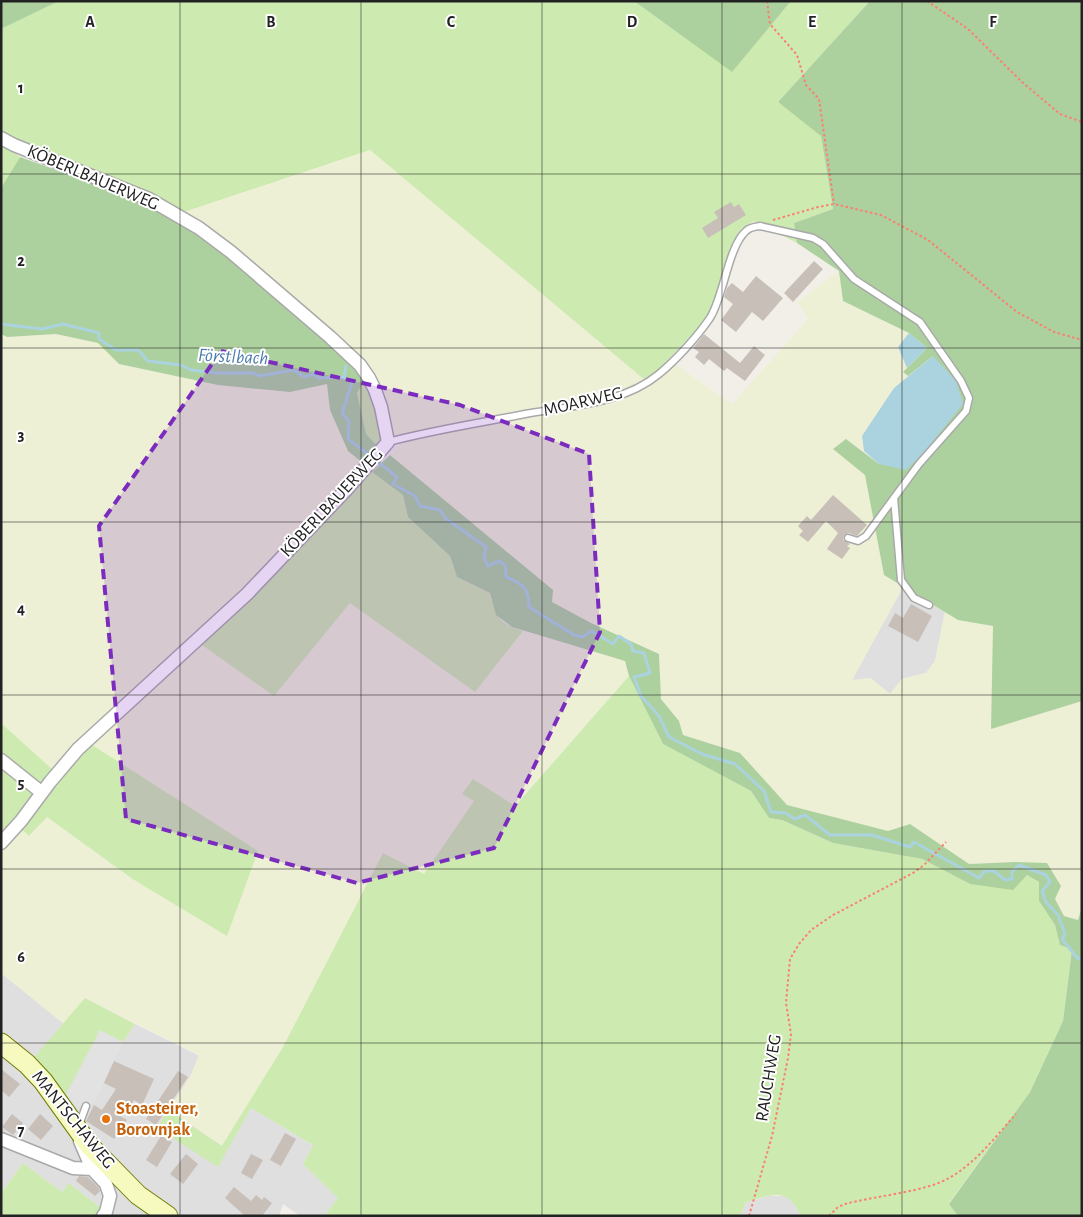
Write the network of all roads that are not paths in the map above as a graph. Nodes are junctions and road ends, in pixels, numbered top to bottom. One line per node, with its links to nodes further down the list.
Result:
1 (1, 138): 2 (street, KÖBERLBAUERWEG)
2 (388, 442): 3 (lane, MOARWEG); 7 (street, KÖBERLBAUERWEG)
3 (894, 497): 4 (lane); 5 (lane)
4 (848, 538)
5 (929, 605)
6 (1, 760): 7 (street)
7 (41, 792): 8 (street, KÖBERLBAUERWEG)
8 (1, 843)
9 (1, 1043): 11 (street, MANTSCHAWEG)
10 (86, 1106): 11 (lane)
11 (74, 1123): 13 (street); 15 (street, MANTSCHAWEG)
12 (1, 1138): 13 (street)
13 (92, 1169): 14 (street)
14 (106, 1184): 15 (street); 16 (street)
15 (138, 1194): 17 (street, MANTSCHAWEG)
16 (103, 1216)
17 (168, 1216)

